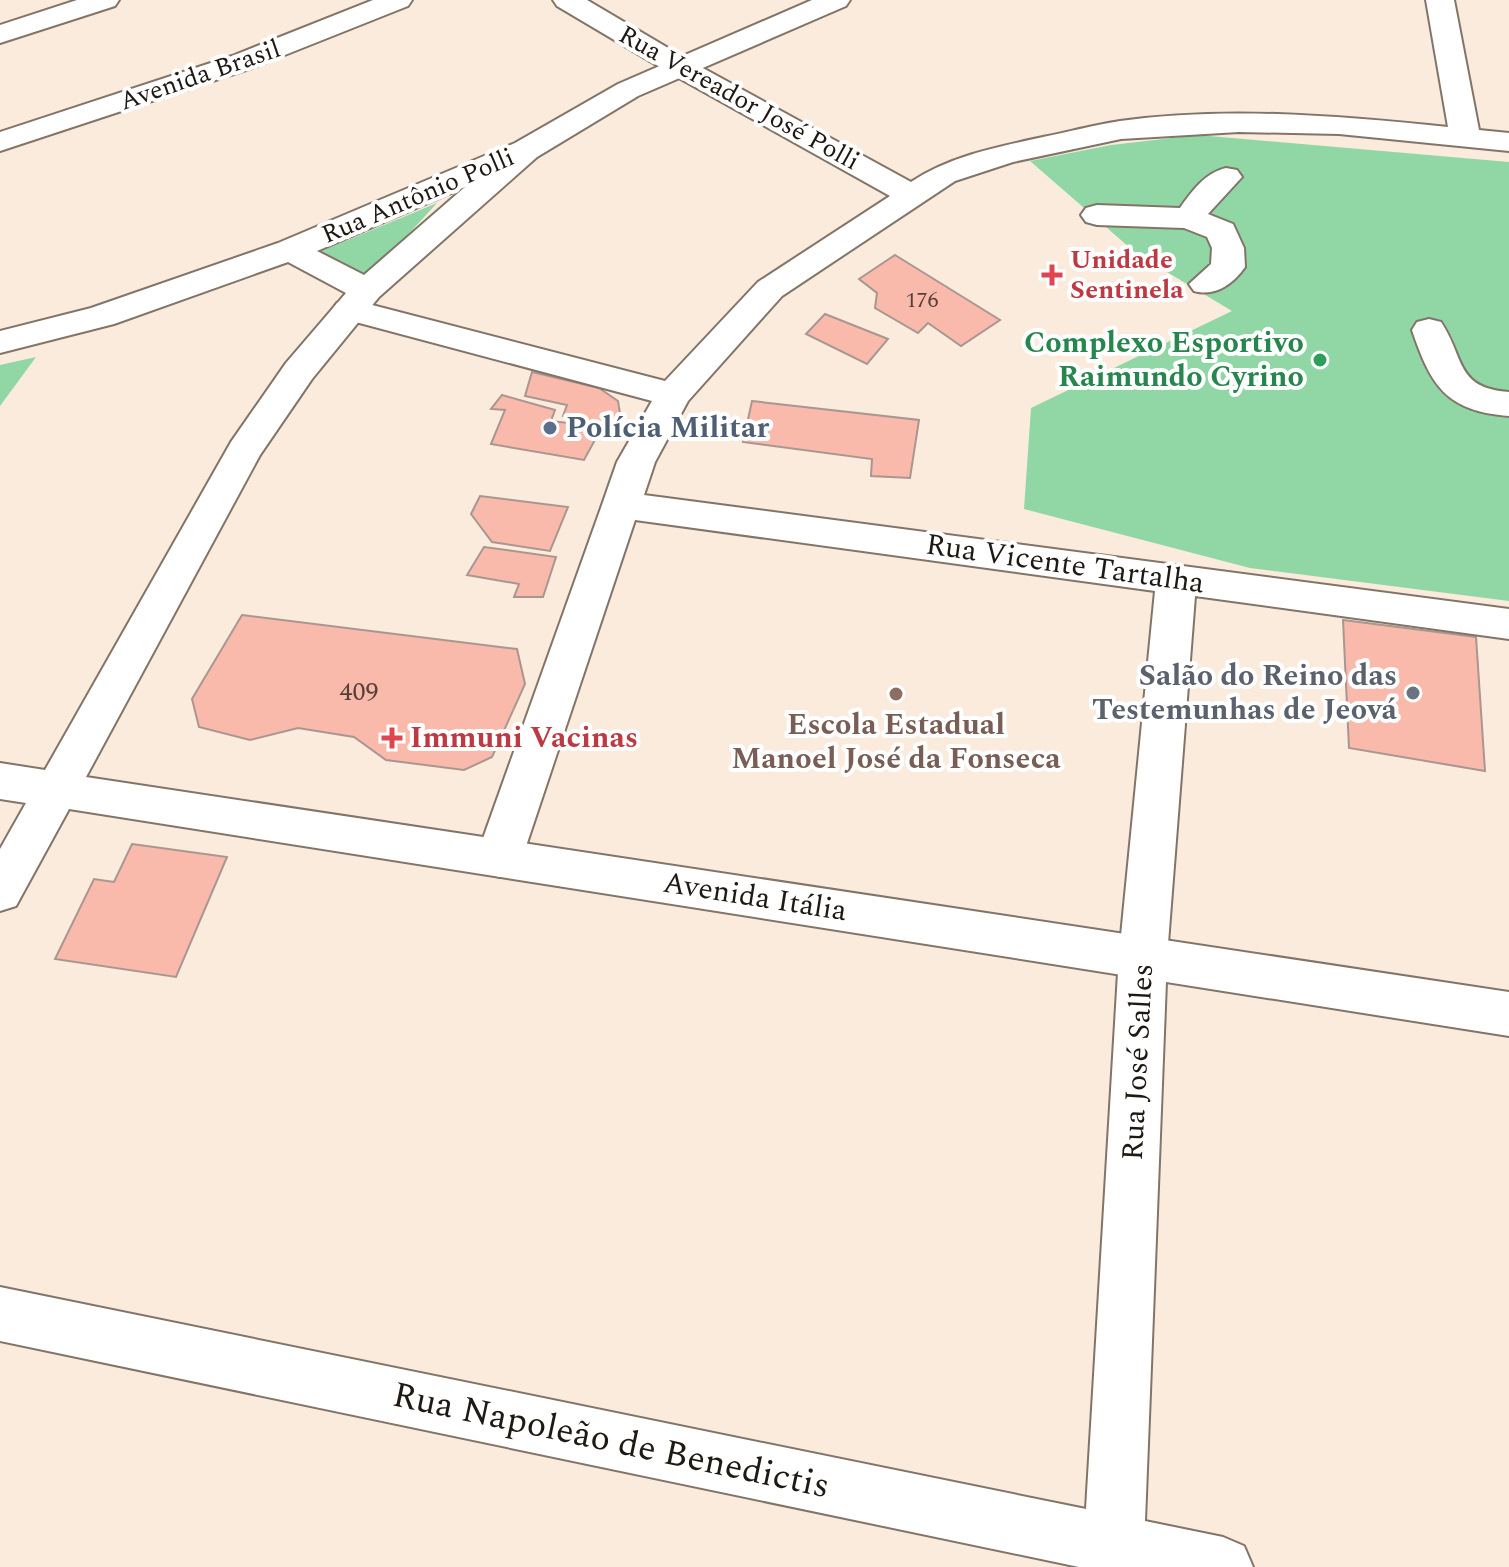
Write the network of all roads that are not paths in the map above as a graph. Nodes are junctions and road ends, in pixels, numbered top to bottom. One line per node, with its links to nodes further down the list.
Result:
1 (105, 0): 7 (street)
2 (398, 0): 10 (street, Avenida Brasil)
3 (567, 0): 8 (street, Rua Vereador José Polli)
4 (863, 0): 6 (street, Rua Antônio Polli)
5 (1440, 0): 9 (street)
6 (827, 4): 8 (street, Rua Antônio Polli)
7 (0, 34)
8 (680, 67): 12 (street, Rua Antônio Polli); 14 (street, Rua Vereador José Polli)
9 (1465, 138): 11 (street); 14 (street)
10 (0, 142)
11 (1509, 142)
12 (526, 150): 17 (street, Rua Antônio Polli); 19 (street)
13 (1226, 177): 16 (street)
14 (912, 195): 22 (street)
15 (1097, 215): 16 (street)
16 (1189, 218): 18 (street)
17 (290, 250): 19 (street); 21 (street, Rua Antônio Polli)
18 (1206, 284)
19 (358, 300): 22 (street); 28 (street)
20 (1429, 330): 23 (street)
21 (0, 342)
22 (673, 395): 24 (street)
23 (1509, 404)
24 (621, 505): 25 (street, Rua Vicente Tartalha); 29 (street)
25 (1176, 580): 26 (street, Rua Vicente Tartalha); 31 (street, Rua José Salles)
26 (1509, 624)
27 (0, 781): 28 (street, Avenida Itália)
28 (57, 790): 29 (street, Avenida Itália); 30 (street)
29 (499, 858): 31 (street, Avenida Itália)
30 (0, 892)
31 (1143, 956): 32 (street, Avenida Itália); 34 (street, Rua José Salles)
32 (1509, 1014)
33 (0, 1314): 34 (street, Rua Napoleão de Benedictis)
34 (1114, 1544): 35 (street, Rua Napoleão de Benedictis)
35 (1223, 1567)

